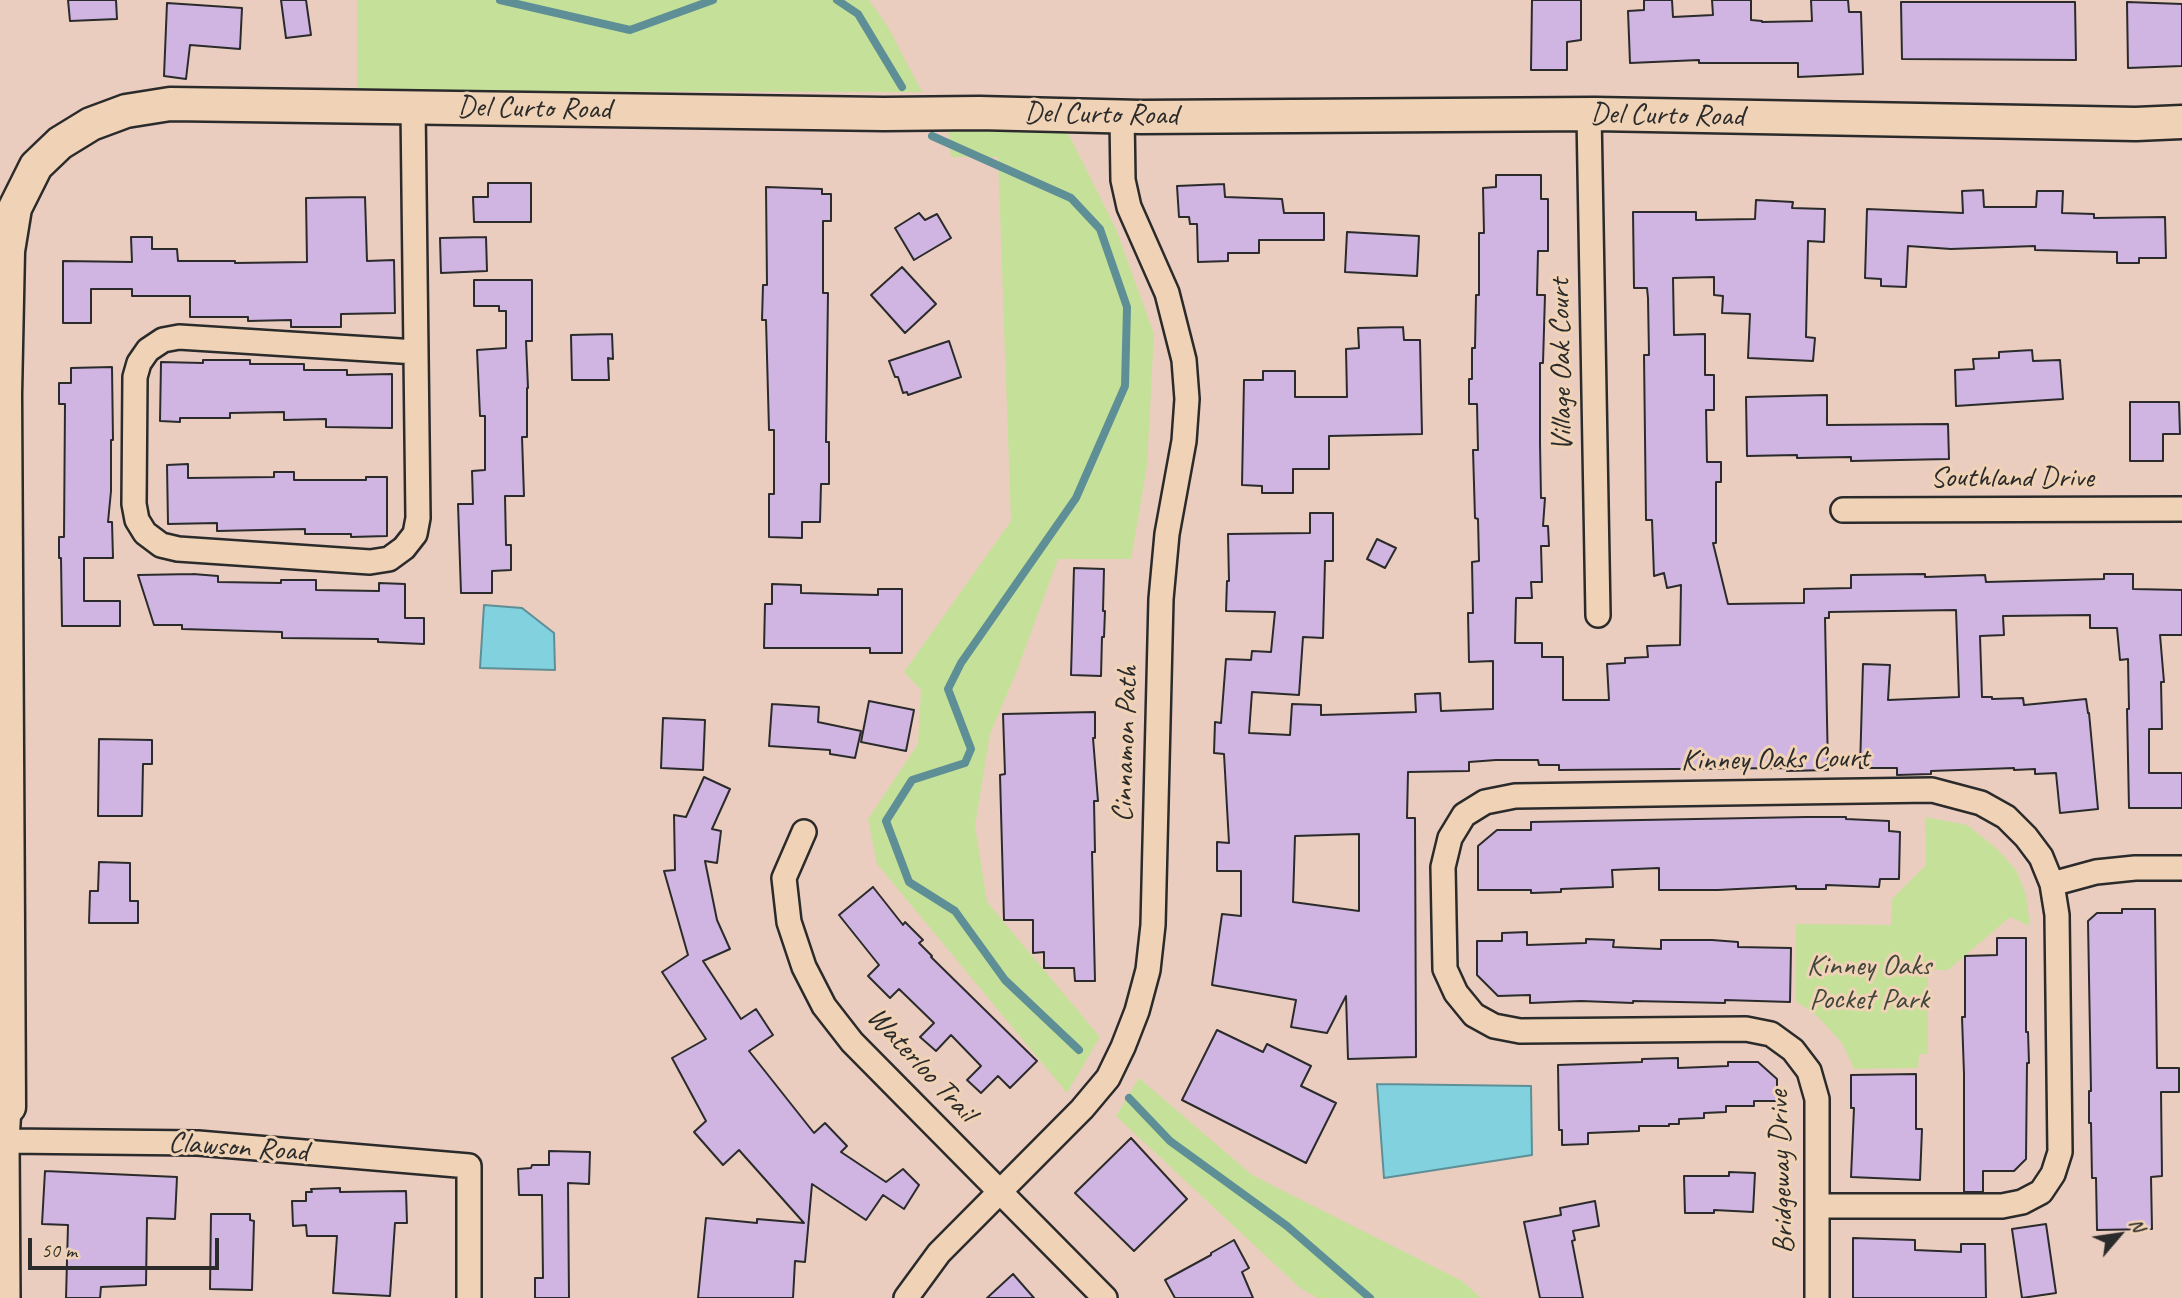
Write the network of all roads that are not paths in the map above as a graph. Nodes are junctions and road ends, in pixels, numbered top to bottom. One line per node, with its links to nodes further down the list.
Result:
1 (413, 107): 3 (street, Del Curto Road); 5 (street); 6 (street, Del Curto Road)
2 (1589, 114): 3 (street, Del Curto Road); 4 (street, Del Curto Road); 9 (street, Village Oak Court)
3 (1122, 117): 17 (street, Cinnamon Path)
4 (2182, 122)
5 (416, 352): 5 (street)
6 (3, 394): 13 (street)
7 (2182, 509): 8 (street, Southland Drive)
8 (1843, 510)
9 (1598, 615)
10 (804, 832): 17 (street, Waterloo Trail)
11 (2182, 868): 12 (street)
12 (2052, 884): 14 (street, Kinney Oaks Court); 18 (street, Kinney Oaks Court)
13 (4, 1022): 15 (street)
14 (1793, 1050): 18 (street, Bridgeway Drive)
15 (4, 1107): 16 (street)
16 (7, 1141): 19 (street); 20 (street, Clawson Road)
17 (999, 1193): 21 (street, Cinnamon Path); 22 (street, Waterloo Trail)
18 (1818, 1206): 23 (street, Bridgeway Drive)
19 (8, 1298)
20 (469, 1298)
21 (906, 1298)
22 (1105, 1298)
23 (1817, 1298)

